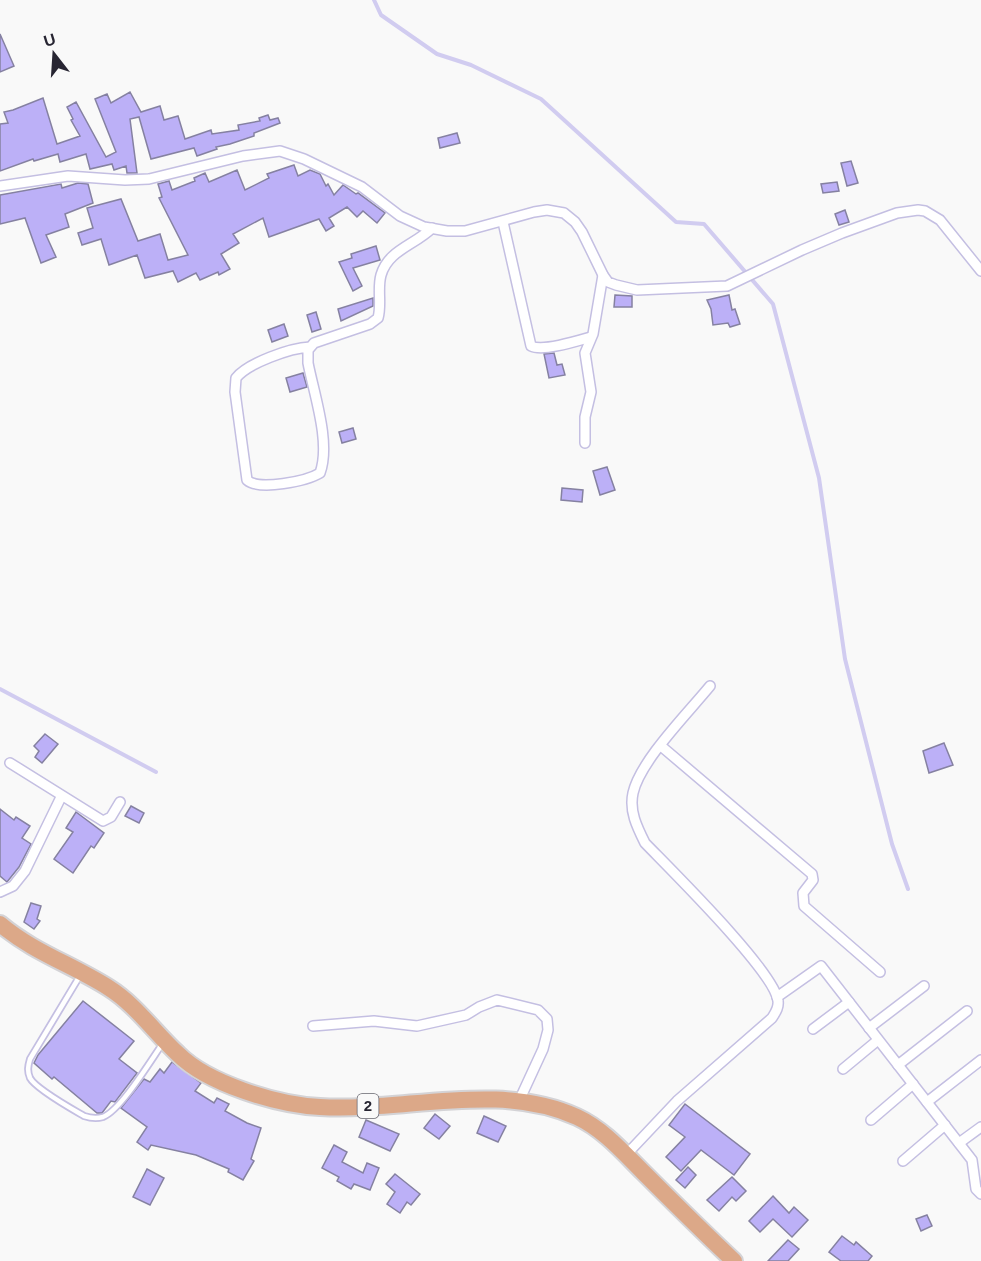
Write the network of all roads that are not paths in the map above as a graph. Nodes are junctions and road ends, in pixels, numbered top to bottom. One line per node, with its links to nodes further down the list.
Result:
1 (0, 186): 3 (street)
2 (503, 222): 3 (street); 5 (street); 6 (street)
3 (432, 228): 7 (street)
4 (981, 271): 5 (street)
5 (603, 275): 6 (street)
6 (591, 337): 8 (street)
7 (310, 347): 7 (street)
8 (585, 443)
9 (710, 686): 10 (street)
10 (661, 746): 16 (street); 19 (street)
11 (10, 763): 12 (street)
12 (61, 796): 13 (street); 14 (street)
13 (120, 802)
14 (0, 892)
15 (0, 924): 17 (highway, 2)
16 (880, 972)
17 (82, 973): 25 (highway, 2); 25 (lane)
18 (924, 986): 23 (street)
19 (777, 997): 20 (street); 37 (street)
20 (849, 1002): 23 (street); 24 (street)
21 (967, 1011): 28 (street)
22 (313, 1026): 31 (street)
23 (869, 1028): 26 (street)
24 (813, 1029)
25 (165, 1040): 31 (highway, 2)
26 (878, 1040): 28 (street); 29 (street)
27 (981, 1060): 32 (street)
28 (898, 1065): 30 (street)
29 (843, 1069)
30 (913, 1084): 32 (street); 33 (street)
31 (519, 1101): 37 (highway, 2)
32 (927, 1102): 34 (street)
33 (871, 1120)
34 (945, 1125): 36 (street); 38 (street)
35 (981, 1127): 36 (street)
36 (959, 1143): 39 (street)
37 (626, 1155): 40 (highway, 2)
38 (903, 1161)
39 (981, 1194)
40 (734, 1261)

